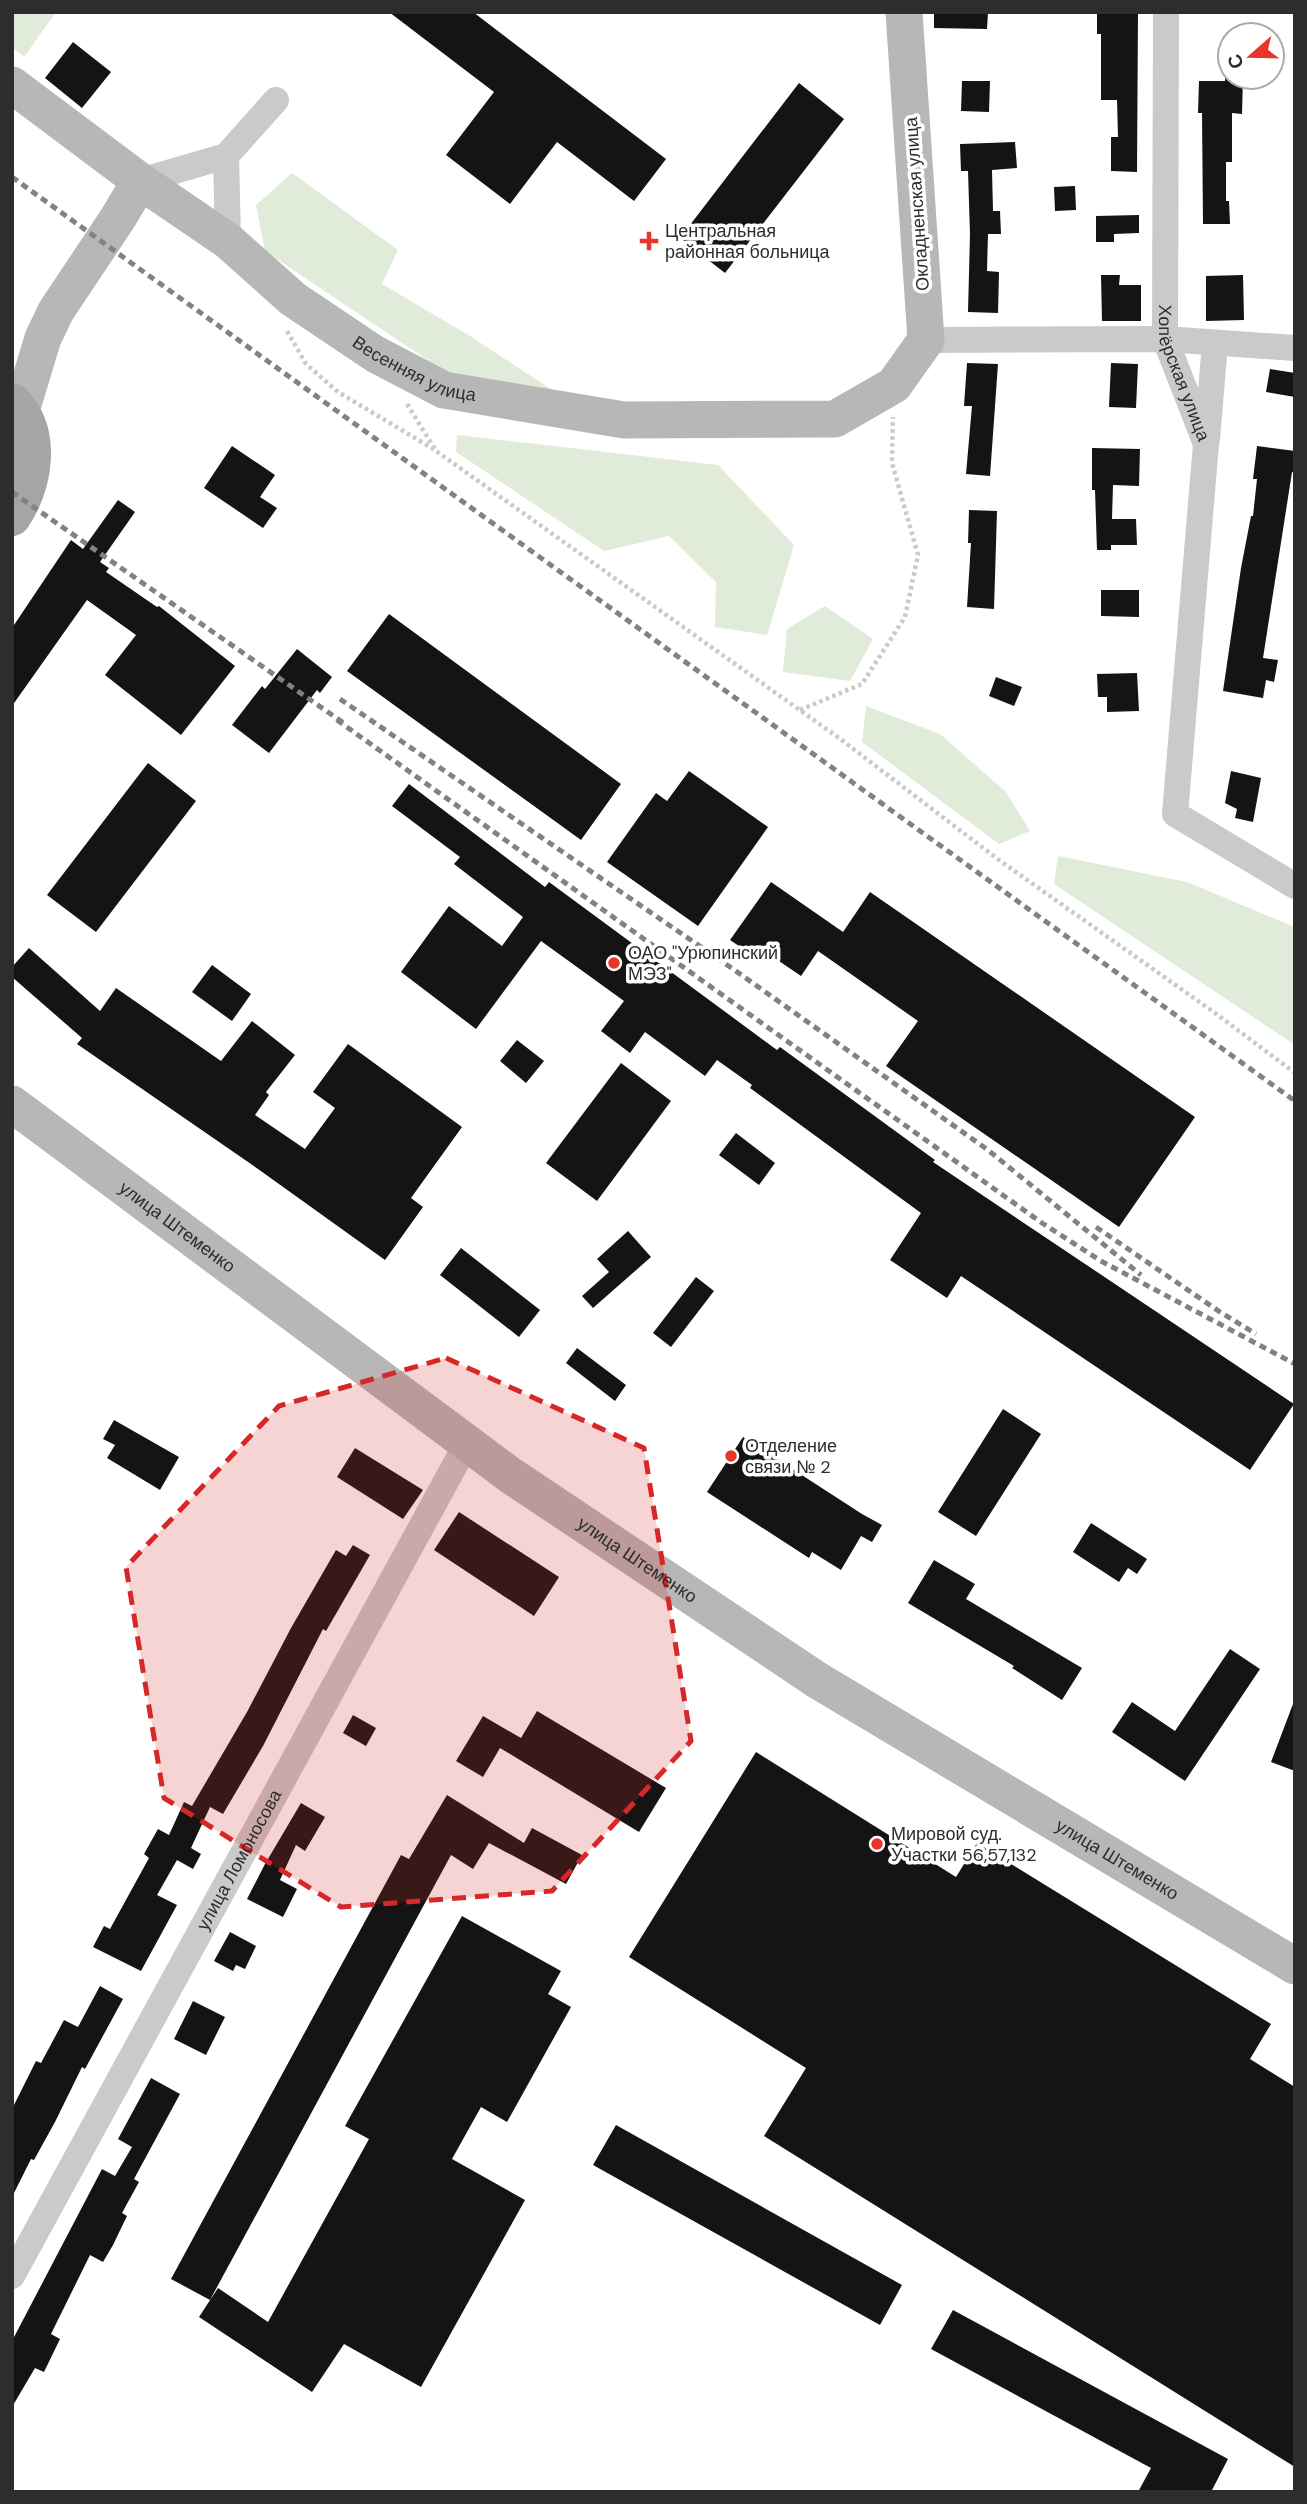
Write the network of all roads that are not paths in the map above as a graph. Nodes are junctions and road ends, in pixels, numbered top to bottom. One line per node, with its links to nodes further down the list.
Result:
1 (904, 12): 9 (main road, Окладненская улица)
2 (1166, 12): 8 (street, Хопёрская улица)
3 (12, 85): 6 (main road, Весенняя улица)
4 (276, 100): 5 (street)
5 (226, 156): 6 (street); 7 (street)
6 (140, 181): 7 (main road, Весенняя улица); 12 (main road)
7 (228, 242): 9 (main road, Весенняя улица)
8 (1165, 339): 9 (street); 10 (street); 13 (street, Хопёрская улица)
9 (926, 340)
10 (1215, 344): 11 (street); 13 (street)
11 (1295, 348)
12 (17, 407): 14 (main road)
13 (1206, 444): 15 (street, Хопёрская улица)
14 (12, 517)
15 (1295, 886)
16 (12, 1104): 17 (main road, улица Штеменко)
17 (467, 1443): 18 (main road, улица Штеменко); 19 (street, улица Ломоносова)
18 (1295, 1966)
19 (12, 2276)

